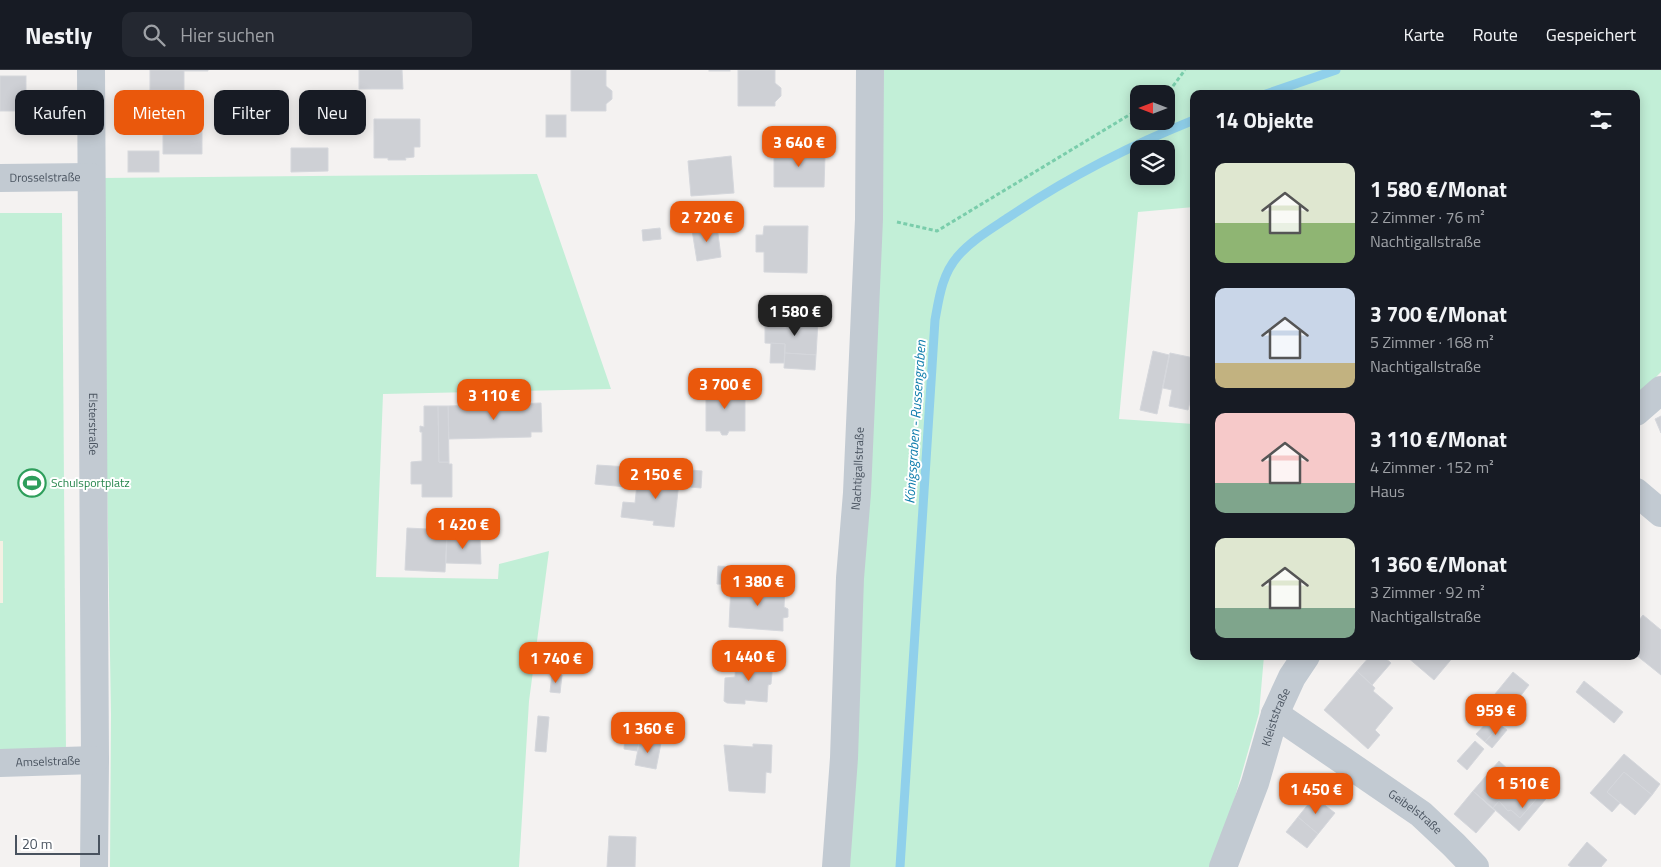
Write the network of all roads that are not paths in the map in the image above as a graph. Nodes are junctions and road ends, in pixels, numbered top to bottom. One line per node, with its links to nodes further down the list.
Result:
1 (91, 70): 3 (street, Elsterstraße)
2 (870, 70): 14 (street, Nachtigallstraße)
3 (91, 177): 4 (street, Drosselstraße); 11 (street, Elsterstraße)
4 (0, 178)
5 (1661, 390): 6 (street)
6 (1640, 408)
7 (1640, 495): 8 (street)
8 (1661, 513)
9 (1303, 660): 10 (street, Kleiststraße)
10 (1275, 714): 15 (street, Kleiststraße); 16 (street, Geibelstraße)
11 (95, 760): 12 (street, Amselstraße); 13 (street, Elsterstraße)
12 (0, 763)
13 (94, 867)
14 (836, 867)
15 (1224, 867)
16 (1475, 867)

